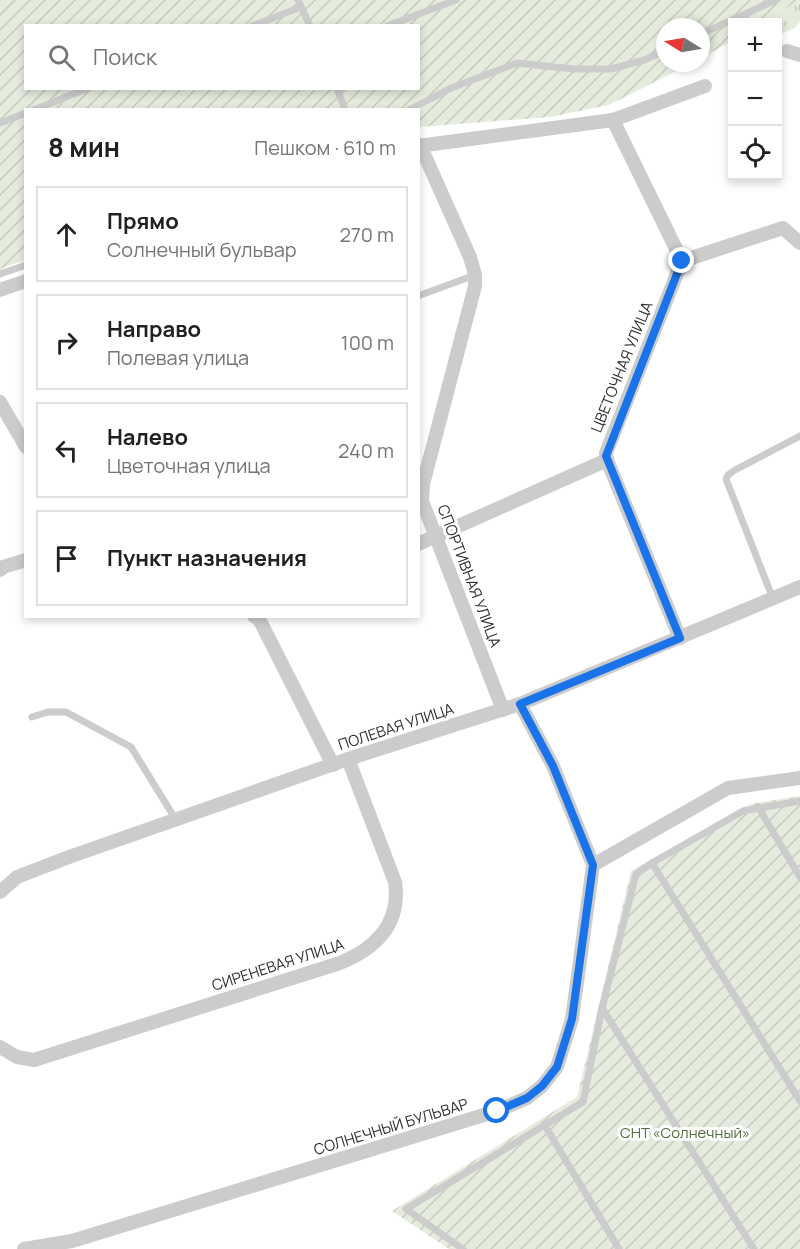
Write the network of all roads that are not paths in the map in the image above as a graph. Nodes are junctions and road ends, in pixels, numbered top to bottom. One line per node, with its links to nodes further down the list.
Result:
1 (456, 0): 6 (lane)
2 (776, 0): 7 (lane)
3 (300, 3): 4 (lane); 5 (lane)
4 (256, 24)
5 (309, 24)
6 (392, 24)
7 (710, 30)
8 (656, 55): 14 (lane)
9 (705, 86): 16 (street)
10 (83, 90): 12 (lane)
11 (338, 90): 13 (lane)
12 (39, 108)
13 (344, 108)
14 (413, 108)
15 (24, 114): 17 (lane)
16 (613, 120): 18 (street); 21 (street)
17 (0, 123)
18 (420, 145)
19 (420, 147): 24 (street, СПОРТИВНАЯ УЛИЦА)
20 (800, 243): 21 (street)
21 (682, 261): 31 (street, ЦВЕТОЧНАЯ УЛИЦА)
22 (24, 266): 23 (lane)
23 (0, 274)
24 (475, 275): 27 (lane); 32 (street, СПОРТИВНАЯ УЛИЦА)
25 (24, 282): 26 (street)
26 (0, 290)
27 (420, 296)
28 (0, 402): 30 (street)
29 (800, 436): 38 (lane)
30 (24, 444)
31 (607, 460): 33 (street); 40 (street)
32 (420, 496): 33 (street, СПОРТИВНАЯ УЛИЦА)
33 (437, 536): 34 (street); 42 (street, СПОРТИВНАЯ УЛИЦА)
34 (420, 543)
35 (24, 561): 36 (street)
36 (0, 570)
37 (800, 586): 38 (street, ПОЛЕВАЯ УЛИЦА)
38 (773, 599): 40 (street, ПОЛЕВАЯ УЛИЦА)
39 (260, 618): 45 (street)
40 (680, 638): 41 (street, ПОЛЕВАЯ УЛИЦА)
41 (520, 704): 42 (street, ПОЛЕВАЯ УЛИЦА); 51 (street, СОЛНЕЧНЫЙ БУЛЬВАР)
42 (503, 711): 44 (street, ПОЛЕВАЯ УЛИЦА)
43 (32, 717): 49 (lane)
44 (348, 759): 45 (street, ПОЛЕВАЯ УЛИЦА); 55 (street, СИРЕНЕВАЯ УЛИЦА)
45 (333, 765): 49 (street, ПОЛЕВАЯ УЛИЦА)
46 (800, 778): 51 (street)
47 (800, 801): 48 (lane)
48 (758, 807): 50 (lane); 52 (lane)
49 (177, 821): 53 (street, ПОЛЕВАЯ УЛИЦА)
50 (652, 863): 54 (lane); 56 (lane)
51 (593, 865): 58 (street, СОЛНЕЧНЫЙ БУЛЬВАР)
52 (800, 877)
53 (0, 892)
54 (602, 1008): 57 (lane); 61 (lane)
55 (0, 1047)
56 (800, 1101)
57 (544, 1124): 59 (lane); 60 (lane)
58 (24, 1249)
59 (463, 1249)
60 (619, 1249)
61 (754, 1249)

